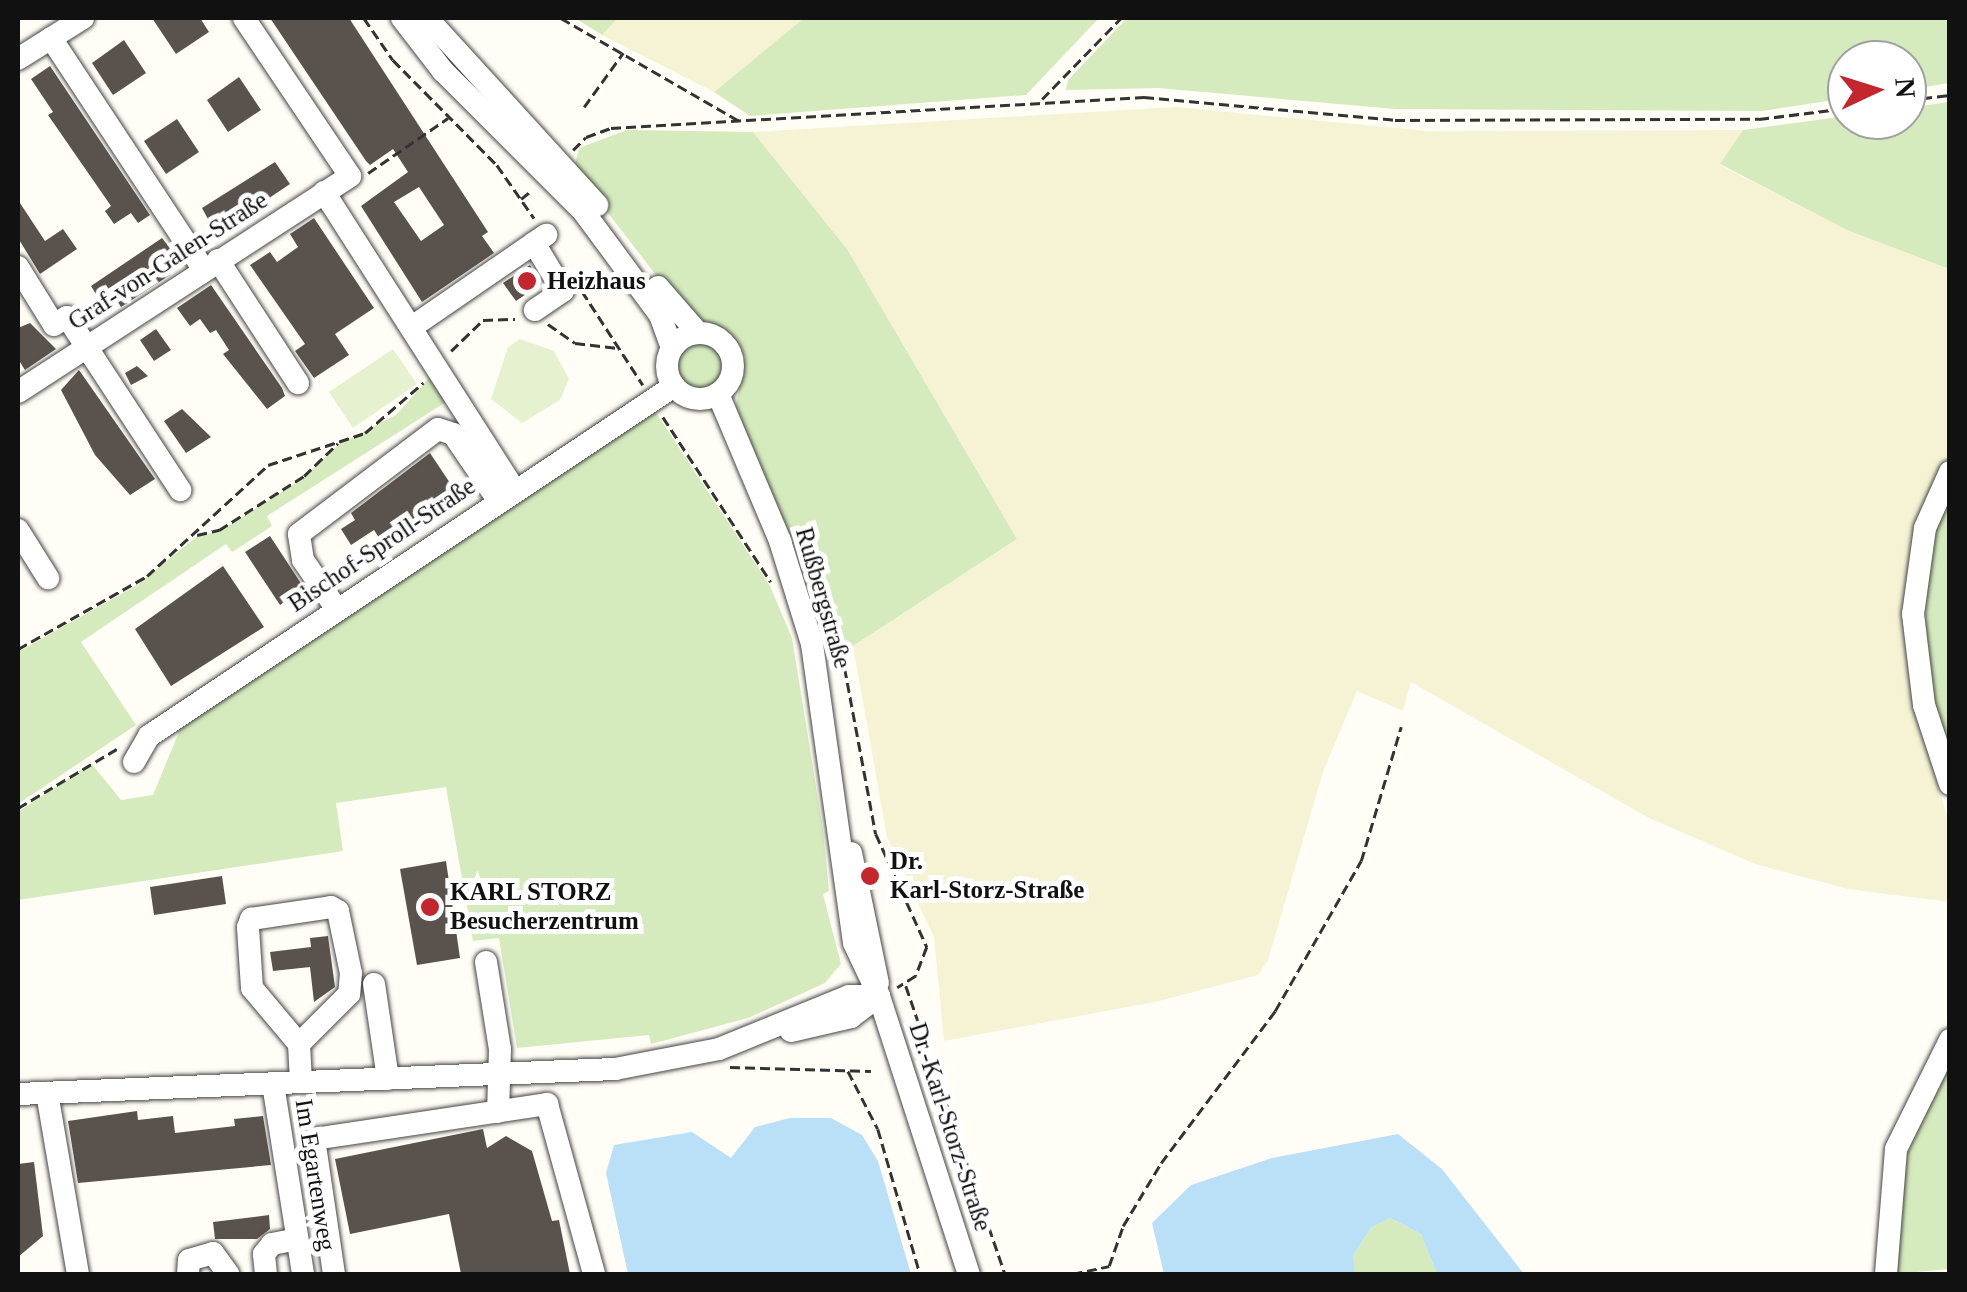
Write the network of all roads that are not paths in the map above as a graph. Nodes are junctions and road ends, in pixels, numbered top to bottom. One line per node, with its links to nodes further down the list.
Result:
1 (83, 18): 5 (street)
2 (244, 18): 8 (street, Graf-von-Galen-Straße)
3 (402, 18): 7 (street)
4 (427, 18): 7 (street)
5 (51, 38): 6 (street); 9 (street)
6 (18, 60)
7 (555, 169): 13 (street); 15 (street)
8 (324, 192): 9 (street, Graf-von-Galen-Straße); 12 (street)
9 (211, 265): 14 (street, Graf-von-Galen-Straße); 16 (street)
10 (18, 266): 14 (street)
11 (528, 317): 12 (street)
12 (412, 327): 22 (street)
13 (698, 333): 15 (street); 19 (street)
14 (87, 346): 18 (street, Graf-von-Galen-Straße); 21 (street)
15 (672, 348): 17 (street)
16 (298, 383)
17 (674, 386): 19 (street); 22 (street, Bischof-Sproll-Straße)
18 (18, 392)
19 (718, 394): 30 (street, Rußbergstraße)
20 (1950, 472): 27 (street)
21 (180, 490)
22 (506, 495): 25 (street, Bischof-Sproll-Straße); 25 (street)
23 (18, 530): 24 (street)
24 (48, 578)
25 (336, 608): 26 (street, Bischof-Sproll-Straße)
26 (134, 762)
27 (1950, 784)
28 (486, 962): 33 (street)
29 (374, 984): 34 (street)
30 (887, 992): 33 (street); 48 (street, Dr.-Karl-Storz-Straße)
31 (1950, 1040): 49 (street)
32 (298, 1044): 32 (street); 35 (street)
33 (495, 1074): 34 (street); 39 (street)
34 (388, 1079): 35 (street)
35 (300, 1082): 36 (street)
36 (273, 1084): 37 (street); 40 (street, Im Egartenweg)
37 (47, 1093): 38 (street); 41 (street)
38 (18, 1094)
39 (498, 1112): 46 (street); 47 (street)
40 (297, 1238): 44 (street); 45 (street, Im Egartenweg)
41 (78, 1274)
42 (188, 1274): 43 (street)
43 (228, 1274)
44 (266, 1274)
45 (303, 1274)
46 (334, 1274)
47 (594, 1274)
48 (969, 1274)
49 (1886, 1274)

